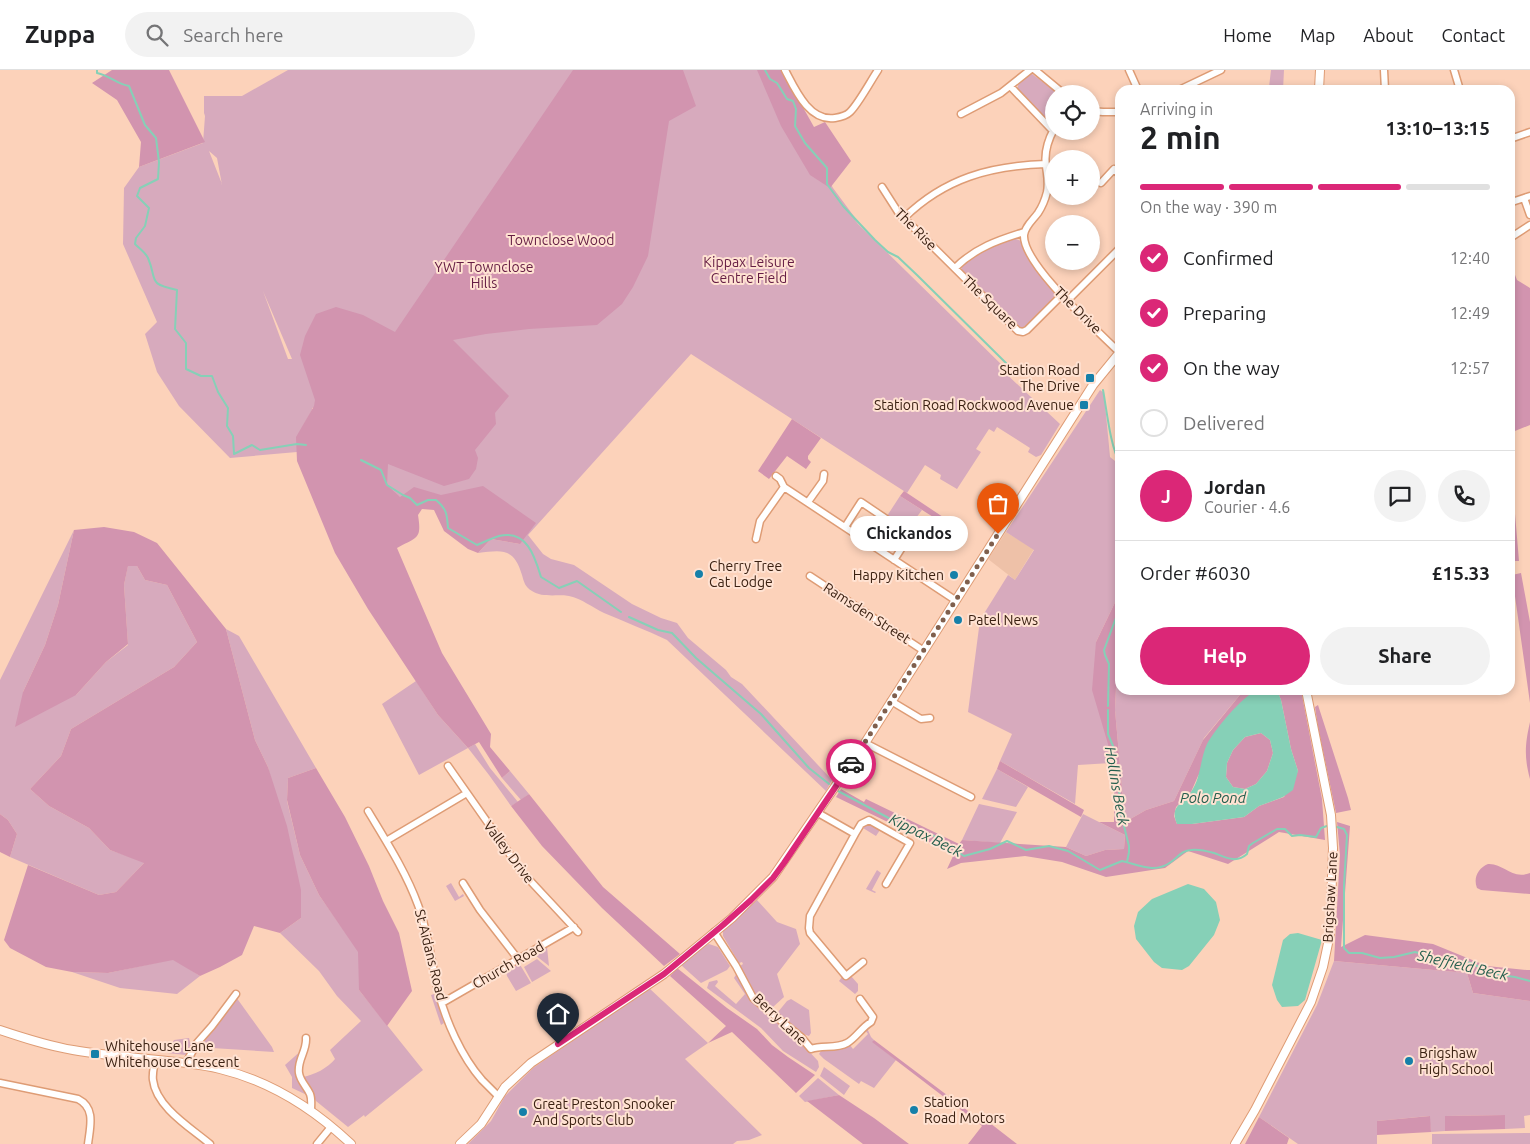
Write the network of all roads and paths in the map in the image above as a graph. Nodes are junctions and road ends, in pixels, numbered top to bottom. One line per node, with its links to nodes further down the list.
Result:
1 (785, 70): 2 (street)
2 (878, 70)
3 (1030, 70): 16 (street)
4 (1035, 70): 10 (street)
5 (1129, 70): 11 (street)
6 (1221, 70): 12 (street)
7 (1320, 70): 13 (street)
8 (1384, 70): 14 (street)
9 (1454, 70): 15 (street)
10 (1053, 85)
11 (1136, 85)
12 (1190, 85)
13 (1319, 85)
14 (1385, 85)
15 (1458, 85)
16 (1010, 86): 19 (street); 20 (street)
17 (1100, 112): 18 (street)
18 (1115, 112)
19 (961, 114)
20 (1045, 122)
21 (1530, 132): 22 (street)
22 (1515, 137)
23 (1045, 164): 31 (street)
24 (1115, 170): 25 (street)
25 (1102, 183)
26 (882, 187): 31 (street, The Rise)
27 (1527, 197): 29 (street); 30 (street)
28 (1045, 198): 33 (street)
29 (1515, 201)
30 (1530, 215)
31 (904, 218): 36 (street, The Rise)
32 (1530, 225): 34 (street)
33 (1024, 232): 36 (street, The Square); 37 (street, The Drive)
34 (1515, 235)
35 (1115, 253): 38 (street)
36 (955, 268): 37 (street, The Square)
37 (1062, 295): 38 (street, The Drive)
38 (1068, 300): 39 (street, The Drive)
39 (1115, 347)
40 (1115, 358): 49 (street)
41 (824, 474): 44 (street)
42 (776, 476): 43 (street)
43 (784, 487): 44 (street); 46 (street)
44 (808, 502): 45 (street)
45 (844, 527): 47 (street); 47 (street)
46 (756, 539)
47 (894, 560): 49 (street)
48 (810, 576): 50 (street, Ramsden Street)
49 (955, 600): 50 (street)
50 (924, 651): 52 (street)
51 (1307, 695): 84 (street, Brigshaw Lane)
52 (891, 701): 53 (street); 54 (street)
53 (930, 718)
54 (865, 743): 57 (street); 59 (street)
55 (448, 766): 56 (street, Valley Drive)
56 (467, 793): 61 (street); 64 (street, Valley Drive)
57 (971, 797)
58 (368, 811): 61 (street, St Aidans Road)
59 (818, 813): 60 (street); 65 (street)
60 (855, 834): 63 (street); 67 (street)
61 (386, 841): 70 (street, St Aidans Road)
62 (463, 883): 66 (street)
63 (886, 884)
64 (576, 929): 66 (street, Church Road)
65 (714, 932): 69 (street, Berry Lane); 76 (street)
66 (518, 959): 70 (street, Church Road)
67 (863, 962)
68 (236, 994): 74 (street)
69 (860, 999)
70 (442, 1003): 76 (street, St Aidans Road)
71 (0, 1030): 73 (street)
72 (306, 1038): 77 (street)
73 (155, 1060): 74 (street); 80 (street)
74 (186, 1063): 77 (street)
75 (0, 1083): 79 (street)
76 (498, 1096): 83 (street)
77 (311, 1110): 78 (street)
78 (332, 1126): 81 (street); 82 (street)
79 (88, 1144)
80 (210, 1144)
81 (317, 1144)
82 (351, 1144)
83 (460, 1144)
84 (1235, 1144)

